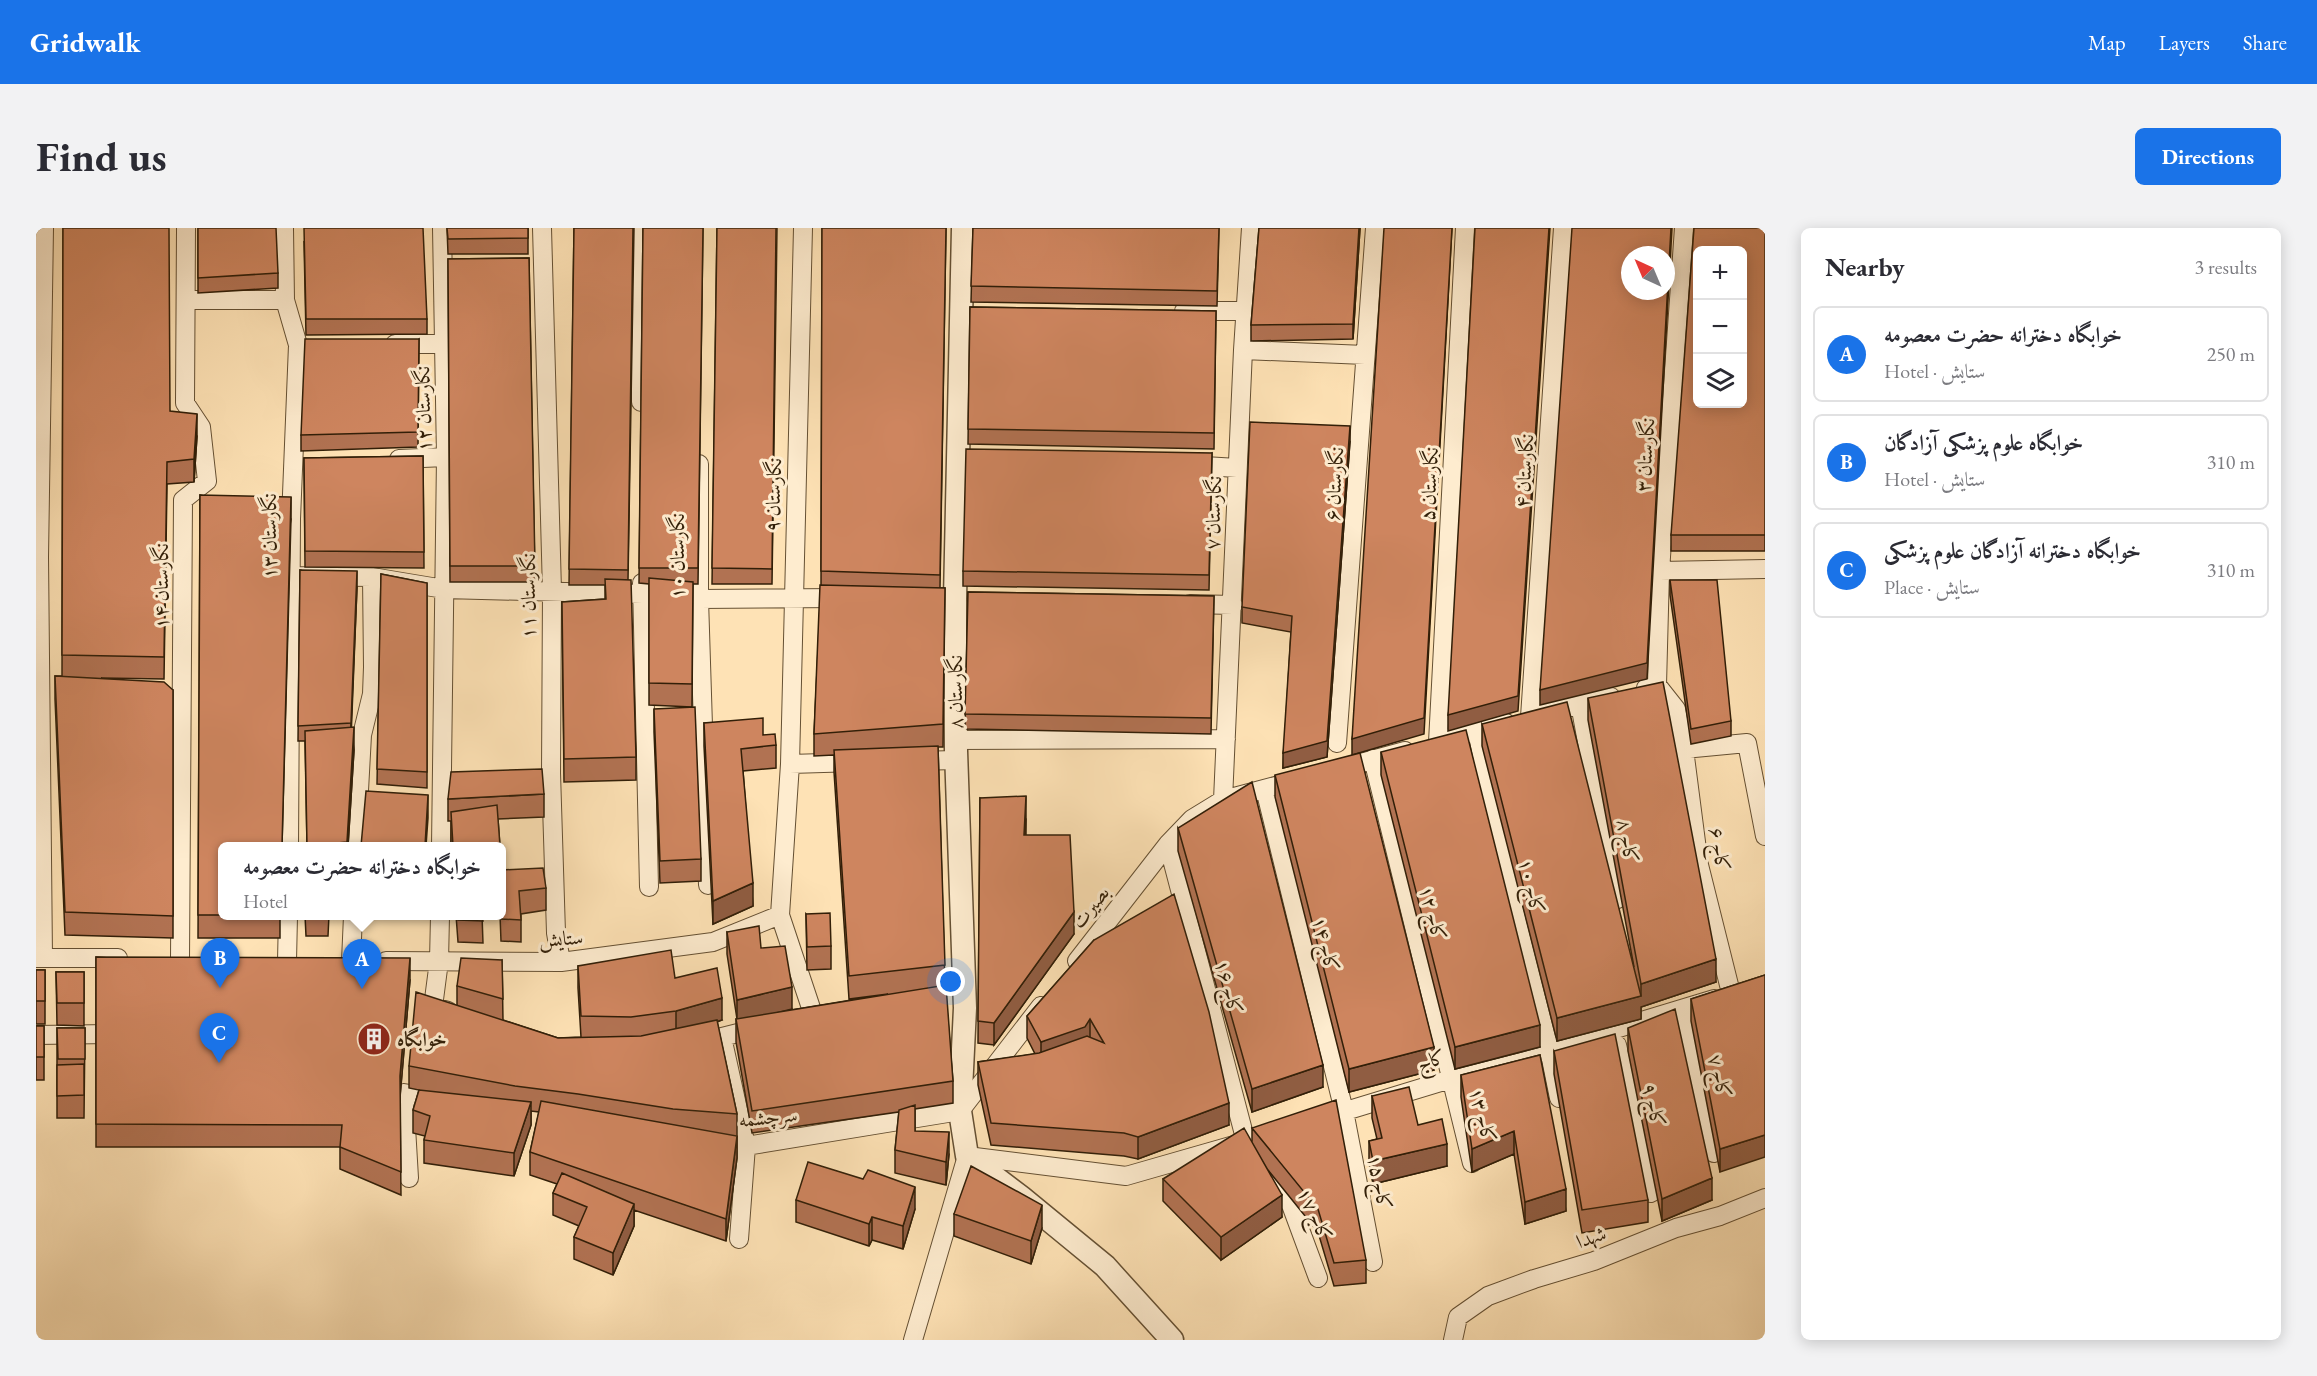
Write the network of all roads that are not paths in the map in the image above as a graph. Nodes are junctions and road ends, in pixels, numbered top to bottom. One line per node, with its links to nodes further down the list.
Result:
1 (44, 228): 19 (street)
2 (186, 228): 20 (street, نگارستان ۱۴)
3 (442, 228): 17 (street, نگارستان ۱۲)
4 (542, 228): 16 (street, نگارستان ۱۱)
5 (641, 228): 30 (street)
6 (803, 228): 47 (street, نگارستان ۹)
7 (963, 228): 51 (street, نگارستان ۸)
8 (1251, 228): 23 (street, نگارستان ۷)
9 (1375, 228): 29 (street, نگارستان ۶)
10 (1465, 228): 64 (street, نگارستان ۵)
11 (1563, 228): 61 (street, نگارستان ۴)
12 (1684, 228): 41 (street, نگارستان ۳)
13 (284, 229): 14 (street); 21 (street, نگارستان ۱۳)
14 (306, 230)
15 (521, 259): 16 (street)
16 (544, 259): 45 (street, نگارستان ۱۱)
17 (443, 260): 18 (street); 25 (street, نگارستان ۱۲)
18 (465, 260)
19 (39, 300): 38 (street)
20 (186, 300): 21 (street); 57 (street, نگارستان ۱۴)
21 (285, 300): 26 (street, نگارستان ۱۳)
22 (1162, 311): 23 (street)
23 (1245, 311): 28 (street, نگارستان ۷)
24 (376, 344): 25 (street)
25 (444, 344): 32 (street, نگارستان ۱۲)
26 (298, 345): 27 (street); 35 (street, نگارستان ۱۳)
27 (320, 345)
28 (1243, 350): 29 (street); 37 (street, نگارستان ۷)
29 (1365, 355): 65 (street, نگارستان ۶)
30 (641, 417)
31 (699, 443): 50 (street, نگارستان ۱۰)
32 (446, 457): 33 (street); 44 (street, نگارستان ۱۲)
33 (387, 459)
34 (316, 462): 35 (street)
35 (292, 463): 42 (street, نگارستان ۱۳)
36 (1168, 464): 37 (street)
37 (1238, 468): 54 (street, نگارستان ۷)
38 (38, 557): 59 (street)
39 (1765, 569): 41 (street)
40 (642, 570): 46 (street)
41 (1659, 571): 55 (street, نگارستان ۳)
42 (292, 576): 43 (street); 75 (street, نگارستان ۱۳)
43 (372, 577): 44 (street); 76 (street)
44 (444, 589): 45 (street); 77 (street, نگارستان ۱۲)
45 (552, 591): 46 (street); 96 (street, نگارستان ۱۱)
46 (642, 594): 50 (street); 80 (street)
47 (793, 597): 48 (street); 50 (street); 71 (street, نگارستان ۹)
48 (862, 598)
49 (932, 598): 51 (street)
50 (699, 599): 79 (street, نگارستان ۱۰)
51 (955, 599): 52 (street); 67 (street, نگارستان ۸)
52 (978, 599)
53 (1175, 604): 54 (street)
54 (1233, 605): 63 (street, نگارستان ۷)
55 (1656, 685): 60 (street, بصیرت); 66 (street, کاج ۶)
56 (159, 689): 57 (street)
57 (183, 689): 89 (street, نگارستان ۱۴)
58 (64, 691): 59 (street)
59 (40, 692): 86 (street)
60 (1580, 704): 61 (street, بصیرت); 82 (street, کاج ۸)
61 (1530, 717): 62 (street, بصیرت)
62 (1477, 731): 64 (street, بصیرت); 111 (street, کاج ۱۰)
63 (1226, 738): 67 (street); 73 (street, نگارستان ۷)
64 (1438, 742): 68 (street, بصیرت)
65 (1337, 743)
66 (1684, 749): 74 (street); 99 (street, کاج ۶)
67 (956, 750): 69 (street); 101 (street, نگارستان ۸)
68 (1373, 759): 72 (street, بصیرت); 115 (street, کاج ۱۲)
69 (897, 761)
70 (873, 762): 71 (street)
71 (790, 764): 81 (street)
72 (1265, 789): 73 (street, بصیرت); 118 (street, کاج ۱۴)
73 (1223, 800): 78 (street, بصیرت)
74 (1765, 836)
75 (289, 842)
76 (356, 842)
77 (441, 842)
78 (1168, 844): 97 (street, بصیرت); 121 (street, کاج ۱۶)
79 (708, 885)
80 (649, 887)
81 (780, 915): 96 (street, ستایش); 109 (street)
82 (1618, 916)
83 (288, 920): 91 (street)
84 (353, 920): 95 (street)
85 (440, 920): 94 (street)
86 (40, 958): 87 (street)
87 (108, 958): 88 (street); 98 (street)
88 (139, 959)
89 (160, 960)
90 (264, 960): 91 (street)
91 (287, 961): 92 (street)
92 (309, 961)
93 (330, 961): 95 (street, ستایش)
94 (439, 961): 95 (street, ستایش); 96 (street, ستایش); 105 (street)
95 (351, 962)
96 (561, 962)
97 (1066, 975)
98 (109, 980)
99 (1737, 992): 103 (street, کاج)
100 (1051, 993): 114 (street)
101 (965, 1008): 102 (street); 117 (street, نگارستان ۸)
102 (942, 1009)
103 (1682, 1009): 106 (street, کاج); 123 (street, کاج ۷)
104 (110, 1012): 107 (street)
105 (467, 1017)
106 (1613, 1028): 111 (street, کاج); 127 (street, کاج ۹)
107 (111, 1034): 108 (street); 112 (street)
108 (36, 1035)
109 (722, 1037): 110 (street); 122 (street)
110 (674, 1042)
111 (1549, 1049): 115 (street, کاج); 119 (street, کاج ۱۰)
112 (111, 1054)
113 (1012, 1067): 114 (street)
114 (993, 1068): 117 (street)
115 (1450, 1078): 118 (street, کاج); 125 (street, کاج ۱۳)
116 (462, 1103): 126 (street)
117 (960, 1111): 122 (street, سرچشمه); 124 (street, نگارستان ۸)
118 (1344, 1111): 121 (street, کاج); 130 (street, کاج ۱۵)
119 (1563, 1121)
120 (689, 1139): 122 (street, سرچشمه)
121 (1246, 1142): 124 (street, کاج); 131 (street, کاج ۱۷)
122 (746, 1146): 129 (street)
123 (1714, 1153)
124 (967, 1156): 132 (street); 133 (street)
125 (1472, 1163)
126 (409, 1178)
127 (1651, 1192)
128 (1765, 1198): 134 (street, شهدا)
129 (739, 1239)
130 (1373, 1262)
131 (1318, 1278)
132 (913, 1340)
133 (1172, 1340)
134 (1453, 1340)

